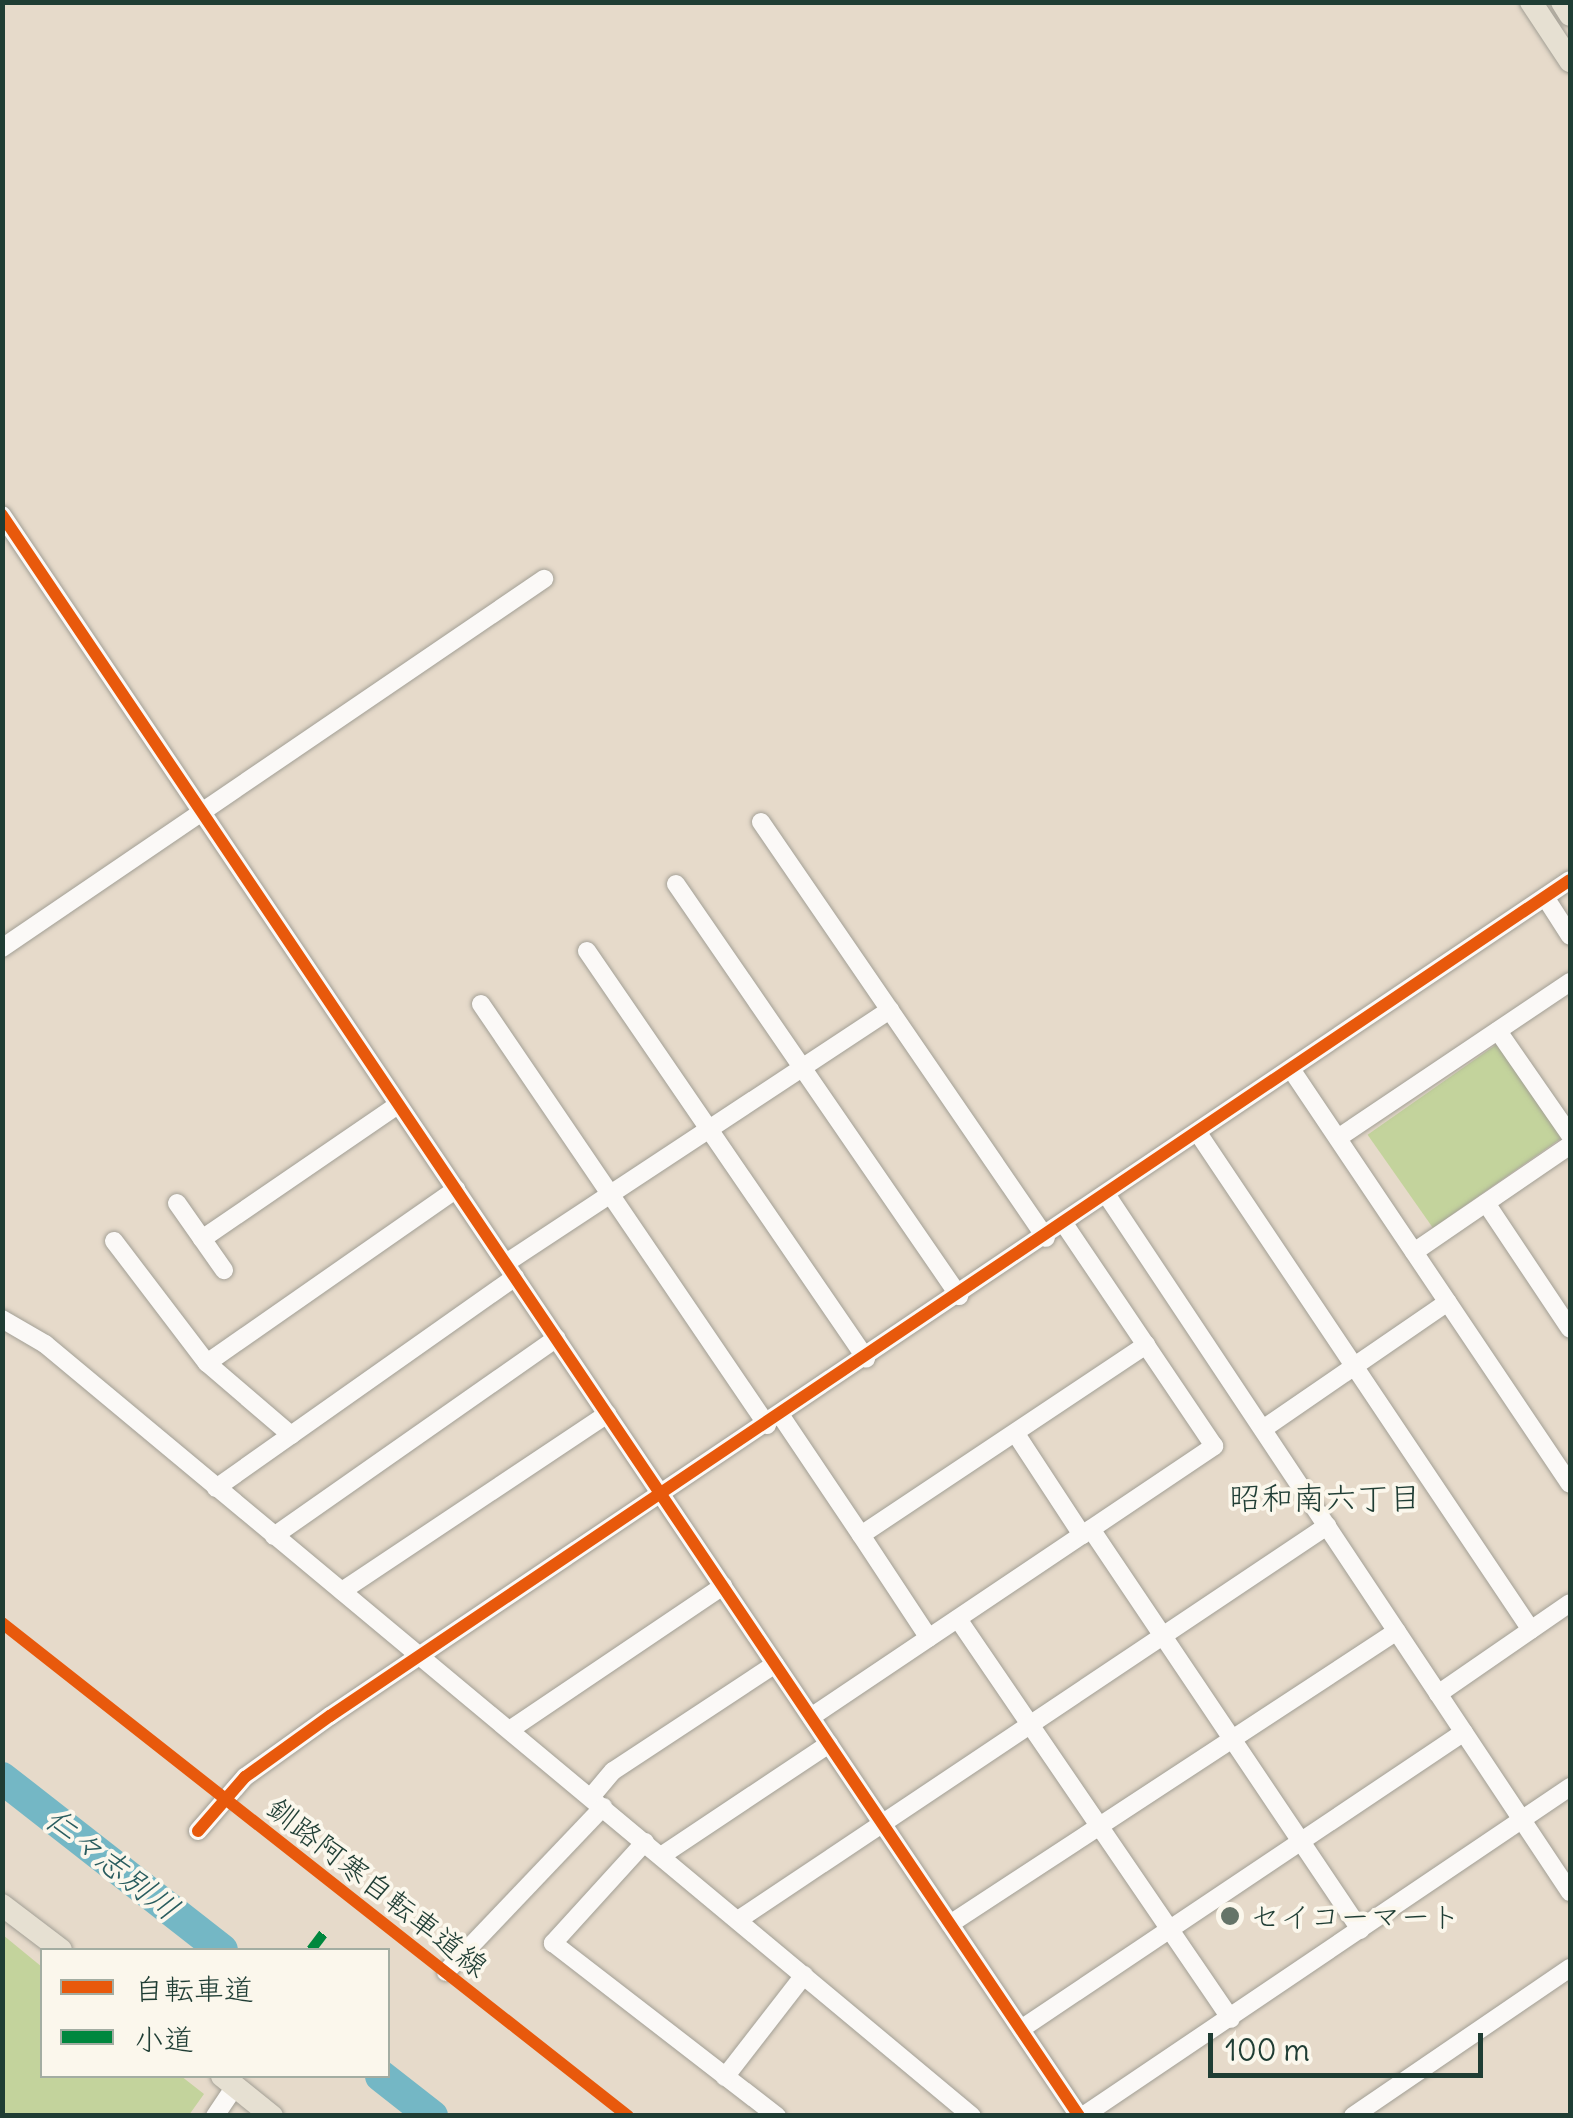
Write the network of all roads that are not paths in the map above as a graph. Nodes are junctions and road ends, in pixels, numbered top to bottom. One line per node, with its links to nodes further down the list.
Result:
1 (1531, 2): 4 (main road)
2 (1562, 2): 3 (main road)
3 (1570, 15)
4 (1570, 62)
5 (2, 515): 7 (street)
6 (544, 580): 7 (street)
7 (203, 813): 13 (street); 21 (street)
8 (761, 822): 17 (street)
9 (1570, 880): 11 (street)
10 (676, 884): 19 (street)
11 (1545, 897): 12 (street); 20 (street)
12 (1570, 936)
13 (2, 948)
14 (587, 951): 22 (street)
15 (1570, 982): 18 (street)
16 (481, 1004): 28 (street)
17 (890, 1010): 19 (street); 34 (street)
18 (1498, 1031): 24 (street); 25 (street)
19 (803, 1068): 22 (street); 39 (street)
20 (1293, 1072): 23 (street); 25 (street)
21 (398, 1105): 27 (street); 33 (street)
22 (710, 1129): 28 (street); 45 (street)
23 (1198, 1133): 29 (street); 47 (street)
24 (1570, 1135)
25 (1338, 1138): 36 (street)
26 (1570, 1144): 31 (street)
27 (456, 1189): 38 (street); 46 (street)
28 (609, 1193): 38 (street); 49 (street)
29 (1106, 1194): 32 (street); 50 (street)
30 (177, 1203): 33 (street)
31 (1486, 1203): 36 (street); 42 (street)
32 (1065, 1225): 34 (street); 44 (street)
33 (202, 1238): 37 (street)
34 (1046, 1238): 39 (street)
35 (114, 1241): 46 (street)
36 (1414, 1252): 40 (street)
37 (224, 1270)
38 (510, 1270): 43 (street); 52 (street)
39 (959, 1296): 45 (street)
40 (1448, 1302): 47 (street); 53 (street)
41 (2, 1319): 54 (street)
42 (1570, 1328)
43 (556, 1338): 48 (street); 59 (street)
44 (1146, 1345): 51 (street); 57 (street)
45 (866, 1359): 49 (street)
46 (207, 1363): 52 (street)
47 (1355, 1366): 50 (street); 64 (street)
48 (607, 1414): 55 (street); 61 (street)
49 (774, 1421): 55 (street); 58 (street)
50 (1263, 1429): 56 (street)
51 (1016, 1434): 57 (street); 58 (street)
52 (291, 1435): 54 (street)
53 (1570, 1484)
54 (216, 1488): 59 (street)
55 (662, 1496): 60 (street); 68 (street)
56 (1327, 1526): 65 (street); 67 (street)
57 (1086, 1532): 63 (street); 67 (street)
58 (861, 1535): 66 (street)
59 (274, 1536): 61 (street)
60 (723, 1586): 69 (street); 73 (street)
61 (342, 1591): 68 (street)
62 (1570, 1603): 64 (street)
63 (958, 1619): 66 (street); 72 (street)
64 (1531, 1630): 70 (street)
65 (1397, 1631): 70 (street); 75 (street)
66 (929, 1638): 71 (street)
67 (1162, 1638): 72 (street); 75 (street)
68 (422, 1656): 73 (street); 82 (street)
69 (775, 1664): 71 (street); 78 (street)
70 (1438, 1694): 74 (street)
71 (811, 1718): 76 (street)
72 (1031, 1725): 80 (street); 81 (street)
73 (511, 1729): 78 (street)
74 (1464, 1732): 79 (street); 83 (street)
75 (1232, 1740): 81 (street); 83 (street)
76 (829, 1744): 80 (street); 85 (street)
77 (1570, 1786): 79 (street)
78 (597, 1802): 84 (street); 94 (street)
79 (1522, 1819): 86 (street); 90 (street)
80 (882, 1822): 88 (street); 89 (street)
81 (1098, 1827): 89 (street); 91 (street)
82 (198, 1830)
83 (1299, 1840): 90 (street); 91 (street)
84 (644, 1842): 85 (street); 98 (street)
85 (661, 1856): 88 (street)
86 (1570, 1892)
87 (2, 1905): 92 (main road)
88 (738, 1920): 95 (street)
89 (950, 1924): 97 (street)
90 (1360, 1930): 96 (street)
91 (1166, 1932): 96 (street); 97 (street)
92 (59, 1948)
93 (1570, 1968): 106 (street)
94 (446, 1972)
95 (804, 1975): 98 (street); 100 (street)
96 (1230, 2019): 105 (street)
97 (1020, 2028): 105 (street)
98 (725, 2077): 103 (street)
99 (228, 2081): 101 (street); 102 (main road)
100 (950, 2109): 104 (street)
101 (215, 2116)
102 (272, 2116)
103 (777, 2116)
104 (972, 2116)
105 (1081, 2116)
106 (1353, 2116)

